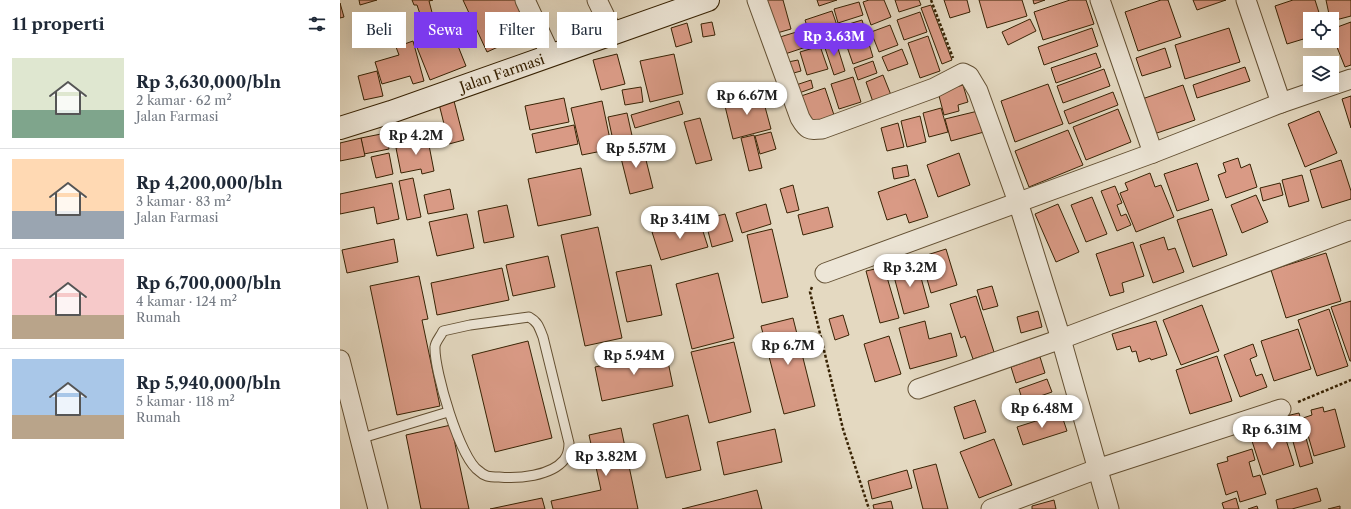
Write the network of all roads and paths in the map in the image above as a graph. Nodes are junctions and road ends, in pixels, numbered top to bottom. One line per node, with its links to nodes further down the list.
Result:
1 (525, 0): 11 (street)
2 (598, 0): 8 (street)
3 (708, 0): 9 (street, Jalan Farmasi)
4 (757, 0): 12 (street)
5 (931, 0): 12 (path)
6 (1100, 0): 16 (street)
7 (1246, 0): 14 (street)
8 (603, 12)
9 (617, 32)
10 (573, 48): 11 (street, Jalan Farmasi)
11 (551, 56): 15 (street, Jalan Farmasi)
12 (960, 75): 17 (street)
13 (1351, 79): 14 (street)
14 (1281, 103): 16 (street)
15 (340, 128)
16 (1154, 153): 17 (street)
17 (1018, 202): 19 (street); 20 (street)
18 (1351, 230): 20 (street)
19 (825, 273): 29 (path)
20 (1061, 339): 23 (street); 27 (street)
21 (340, 360): 26 (street)
22 (1351, 380): 24 (path)
23 (918, 389)
24 (1281, 409): 27 (street)
25 (448, 412): 25 (lane); 26 (lane)
26 (359, 439): 28 (street)
27 (1097, 469): 30 (street); 31 (street)
28 (378, 509)
29 (869, 509)
30 (991, 509)
31 (1109, 509)

